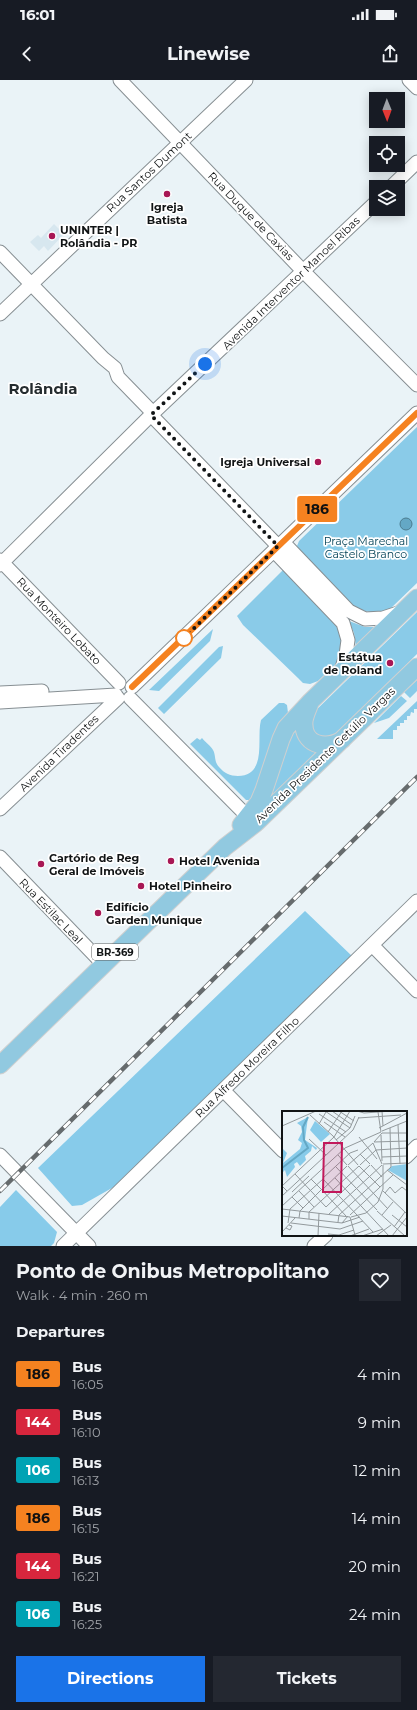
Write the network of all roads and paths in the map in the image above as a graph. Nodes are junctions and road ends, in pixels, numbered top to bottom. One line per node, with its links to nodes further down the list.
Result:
1 (120, 80): 5 (street, Rua Duque de Caxias)
2 (246, 80): 5 (street, Rua Santos Dumont)
3 (409, 80): 4 (street)
4 (417, 88)
5 (181, 143): 11 (street, Rua Duque de Caxias); 12 (street, Rua Santos Dumont)
6 (417, 162): 7 (street)
7 (398, 180)
8 (369, 209): 11 (street, Avenida Interventor Manoel Ribas)
9 (0, 252): 12 (street)
10 (0, 261): 12 (street)
11 (304, 271): 14 (street, Rua Duque de Caxias); 16 (street, Avenida Interventor Manoel Ribas)
12 (29, 286): 13 (street, Rua Santos Dumont); 16 (street)
13 (0, 314)
14 (417, 385)
15 (417, 413): 17 (street, Avenida Tiradentes)
16 (152, 414): 17 (street); 18 (street, Avenida Interventor Manoel Ribas)
17 (278, 546): 20 (street); 22 (street); 23 (street, Avenida Tiradentes)
18 (1, 562): 23 (street, Rua Monteiro Lobato)
19 (417, 598): 20 (main road, Avenida Presidente Getúlio Vargas / BR-369)
20 (403, 612): 22 (main road, Avenida Presidente Getúlio Vargas / BR-369)
21 (417, 667): 26 (main road, Avenida Presidente Getúlio Vargas / BR-369)
22 (340, 672): 25 (main road, Avenida Presidente Getúlio Vargas / BR-369)
23 (121, 691): 24 (street); 27 (street, Avenida Tiradentes); 28 (street, Rua Monteiro Lobato)
24 (6, 697)
25 (311, 701): 26 (main road); 28 (main road, Avenida Presidente Getúlio Vargas / BR-369)
26 (344, 739): 29 (main road, Avenida Presidente Getúlio Vargas / BR-369)
27 (0, 809)
28 (248, 817): 29 (main road, Avenida Presidente Getúlio Vargas / BR-369)
29 (232, 841): 33 (main road, Avenida Presidente Getúlio Vargas / BR-369)
30 (0, 857): 33 (street, Rua Estilac Leal)
31 (417, 901): 32 (street, Rua Alfredo Moreira Filho)
32 (372, 945): 34 (street); 36 (street, Rua Alfredo Moreira Filho)
33 (103, 964): 35 (main road, Avenida Presidente Getúlio Vargas / BR-369)
34 (417, 991)
35 (0, 1064)
36 (223, 1090): 38 (street); 41 (street, Rua Alfredo Moreira Filho)
37 (417, 1146): 40 (street)
38 (282, 1150)
39 (0, 1155): 41 (street)
40 (407, 1156)
41 (76, 1233): 43 (street, Rua Alfredo Moreira Filho); 44 (street)
42 (325, 1236): 45 (street)
43 (63, 1246)
44 (89, 1246)
45 (314, 1246)

